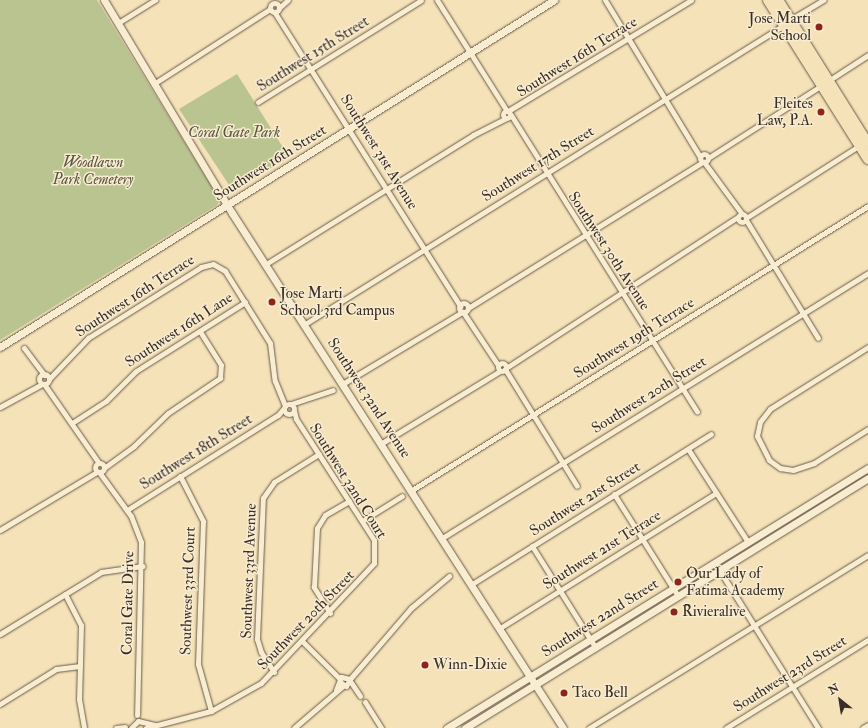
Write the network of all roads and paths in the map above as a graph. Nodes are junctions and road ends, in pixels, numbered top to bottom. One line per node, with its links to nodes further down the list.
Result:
1 (104, 0): 13 (street, Southwest 32nd Avenue)
2 (156, 0): 13 (street)
3 (421, 0): 18 (street, Southwest 15th Street)
4 (438, 0): 16 (street, Southwest 30th Avenue)
5 (554, 0): 16 (street, Southwest 16th Street)
6 (605, 0): 15 (street)
7 (691, 0): 15 (street, Southwest 16th Terrace)
8 (768, 0): 14 (highway)
9 (778, 0): 14 (highway)
10 (823, 0): 14 (street, Southwest 17th Street)
11 (286, 1): 12 (street)
12 (275, 9): 18 (street, Southwest 31st Avenue); 19 (street)
13 (118, 23): 19 (street, Southwest 32nd Avenue)
14 (787, 23): 20 (highway); 21 (street, Southwest 17th Street)
15 (629, 39): 21 (street); 23 (street, Southwest 16th Terrace)
16 (470, 53): 23 (street, Southwest 30th Avenue); 24 (street, Southwest 16th Street)
17 (868, 55): 20 (street)
18 (312, 69): 22 (street, Southwest 15th Street); 24 (street, Southwest 31st Avenue)
19 (155, 83): 30 (street, Southwest 32nd Avenue)
20 (825, 83): 25 (highway); 26 (street)
21 (666, 98): 26 (street); 28 (street, Southwest 17th Street)
22 (258, 102)
23 (507, 114): 28 (street, Southwest 30th Avenue); 29 (street, Southwest 16th Terrace)
24 (349, 128): 29 (street, Southwest 31st Avenue); 30 (street, Southwest 16th Street)
25 (866, 143): 27 (highway); 32 (street)
26 (704, 158): 32 (street); 33 (street)
27 (868, 159)
28 (545, 173): 33 (street, Southwest 30th Avenue); 34 (street, Southwest 17th Street)
29 (387, 189): 34 (street, Southwest 31st Avenue); 35 (street, Southwest 16th Terrace)
30 (228, 204): 35 (street, Southwest 32nd Avenue); 46 (street, Southwest 16th Street)
31 (868, 206): 36 (street, Southwest 19th Terrace)
32 (742, 217): 36 (street); 38 (street)
33 (584, 233): 38 (street, Southwest 30th Avenue); 40 (street)
34 (425, 248): 40 (street, Southwest 31st Avenue); 42 (street, Southwest 17th Street)
35 (266, 264): 42 (street, Southwest 32nd Avenue)
36 (772, 266): 41 (street); 45 (street, Southwest 19th Terrace)
37 (868, 273): 41 (street, Southwest 20th Street)
38 (622, 293): 45 (street, Southwest 30th Avenue); 49 (street)
39 (245, 302): 43 (street, Southwest 16th Lane); 50 (street, Southwest 16th Terrace); 55 (street)
40 (463, 308): 49 (street); 51 (street)
41 (803, 313): 44 (street); 52 (street, Southwest 20th Street)
42 (305, 324): 51 (street, Southwest 32nd Avenue)
43 (200, 331): 61 (street, Southwest 16th Lane); 68 (street)
44 (818, 338)
45 (652, 340): 52 (street, Southwest 30th Avenue); 59 (street, Southwest 19th Terrace)
46 (0, 346)
47 (868, 347): 62 (street)
48 (24, 348): 50 (street, Coral Gate Drive)
49 (501, 367): 59 (street); 64 (street)
50 (44, 379): 54 (street, Southwest 16th Terrace); 61 (street, Coral Gate Drive)
51 (344, 383): 64 (street, Southwest 32nd Avenue)
52 (682, 388): 56 (street, Southwest 30th Avenue); 67 (street, Southwest 20th Street)
53 (332, 390): 55 (street)
54 (0, 407)
55 (290, 407): 57 (street); 58 (street, Southwest 18th Street); 60 (street, Southwest 32nd Court)
56 (697, 412)
57 (288, 413): 58 (street, Southwest 18th Street); 60 (street, Southwest 32nd Court)
58 (278, 415): 70 (street, Southwest 18th Street)
59 (532, 415): 67 (street); 73 (street, Southwest 19th Terrace)
60 (296, 419): 66 (street, Southwest 32nd Court)
61 (72, 423): 68 (street, Coral Gate Drive)
62 (868, 429)
63 (711, 434): 65 (street, Southwest 21st Street)
64 (382, 443): 73 (street, Southwest 32nd Avenue)
65 (688, 449): 74 (street, Southwest 21st Street); 75 (street)
66 (319, 454): 77 (street, Southwest 32nd Court); 106 (street, Southwest 33rd Avenue)
67 (563, 463): 72 (street); 81 (street, Southwest 20th Street)
68 (99, 468): 78 (street, Coral Gate Drive); 80 (street)
69 (865, 469): 71 (street); 83 (street, Southwest 22nd Street)
70 (180, 476): 78 (street, Southwest 18th Street); 114 (street, Southwest 33rd Court)
71 (868, 479): 85 (street, Southwest 22nd Street)
72 (577, 486)
73 (412, 490): 81 (street, Southwest 32nd Avenue)
74 (614, 494): 82 (street); 84 (street, Southwest 21st Street)
75 (716, 494): 82 (street, Southwest 21st Terrace); 83 (street)
76 (402, 496): 79 (street)
77 (349, 500): 79 (street, Southwest 32nd Court); 97 (street)
78 (127, 510): 89 (street, Coral Gate Drive)
79 (362, 521): 87 (street, Southwest 32nd Court)
80 (0, 530)
81 (442, 538): 92 (street, Southwest 32nd Avenue)
82 (643, 539): 93 (street); 94 (street, Southwest 21st Terrace)
83 (748, 542): 85 (street); 88 (street, Southwest 22nd Street)
84 (532, 546): 92 (street, Southwest 21st Street); 94 (street)
85 (752, 550): 90 (street, Southwest 22nd Street)
86 (868, 555): 98 (street)
87 (376, 556): 97 (street, Southwest 20th Street)
88 (715, 563): 90 (street); 93 (street, Southwest 22nd Street)
89 (143, 566): 95 (street); 115 (street, Coral Gate Drive)
90 (719, 570): 96 (street, Southwest 22nd Street); 98 (street)
91 (449, 576): 108 (street)
92 (472, 584): 99 (street, Southwest 32nd Avenue)
93 (674, 588): 96 (street); 101 (street, Southwest 22nd Street)
94 (560, 590): 99 (street, Southwest 21st Terrace); 101 (street)
95 (65, 594): 100 (street); 105 (street)
96 (678, 596): 104 (street, Southwest 22nd Street)
97 (330, 613): 103 (street, Southwest 20th Street)
98 (754, 626): 110 (street); 128 (street)
99 (500, 628): 107 (street, Southwest 32nd Avenue)
100 (0, 634)
101 (590, 639): 104 (street); 107 (street, Southwest 22nd Street)
102 (868, 640): 110 (street, Southwest 23rd Street)
103 (303, 642): 106 (street, Southwest 20th Street); 108 (street)
104 (595, 647): 109 (street, Southwest 22nd Street)
105 (80, 666): 113 (street); 120 (street)
106 (274, 672): 114 (street, Southwest 20th Street)
107 (530, 676): 109 (street, Southwest 32nd Avenue); 125 (street, Southwest 22nd Street)
108 (345, 680): 111 (street); 123 (street)
109 (536, 684): 126 (street, Southwest 22nd Street); 127 (street, Southwest 32nd Avenue)
110 (792, 687): 129 (street, Southwest 23rd Street); 130 (street)
111 (360, 696)
112 (365, 702): 124 (street)
113 (0, 704)
114 (211, 710): 117 (street, Southwest 20th Street)
115 (137, 715)
116 (132, 725): 117 (street, Southwest 20th Street)
117 (156, 725): 122 (street, Southwest 20th Street)
118 (868, 725): 131 (street)
119 (125, 727): 121 (street)
120 (84, 728)
121 (116, 728)
122 (146, 728)
123 (294, 728)
124 (381, 728)
125 (447, 728)
126 (465, 728)
127 (563, 728)
128 (589, 728)
129 (726, 728)
130 (818, 728)
131 (863, 728)

